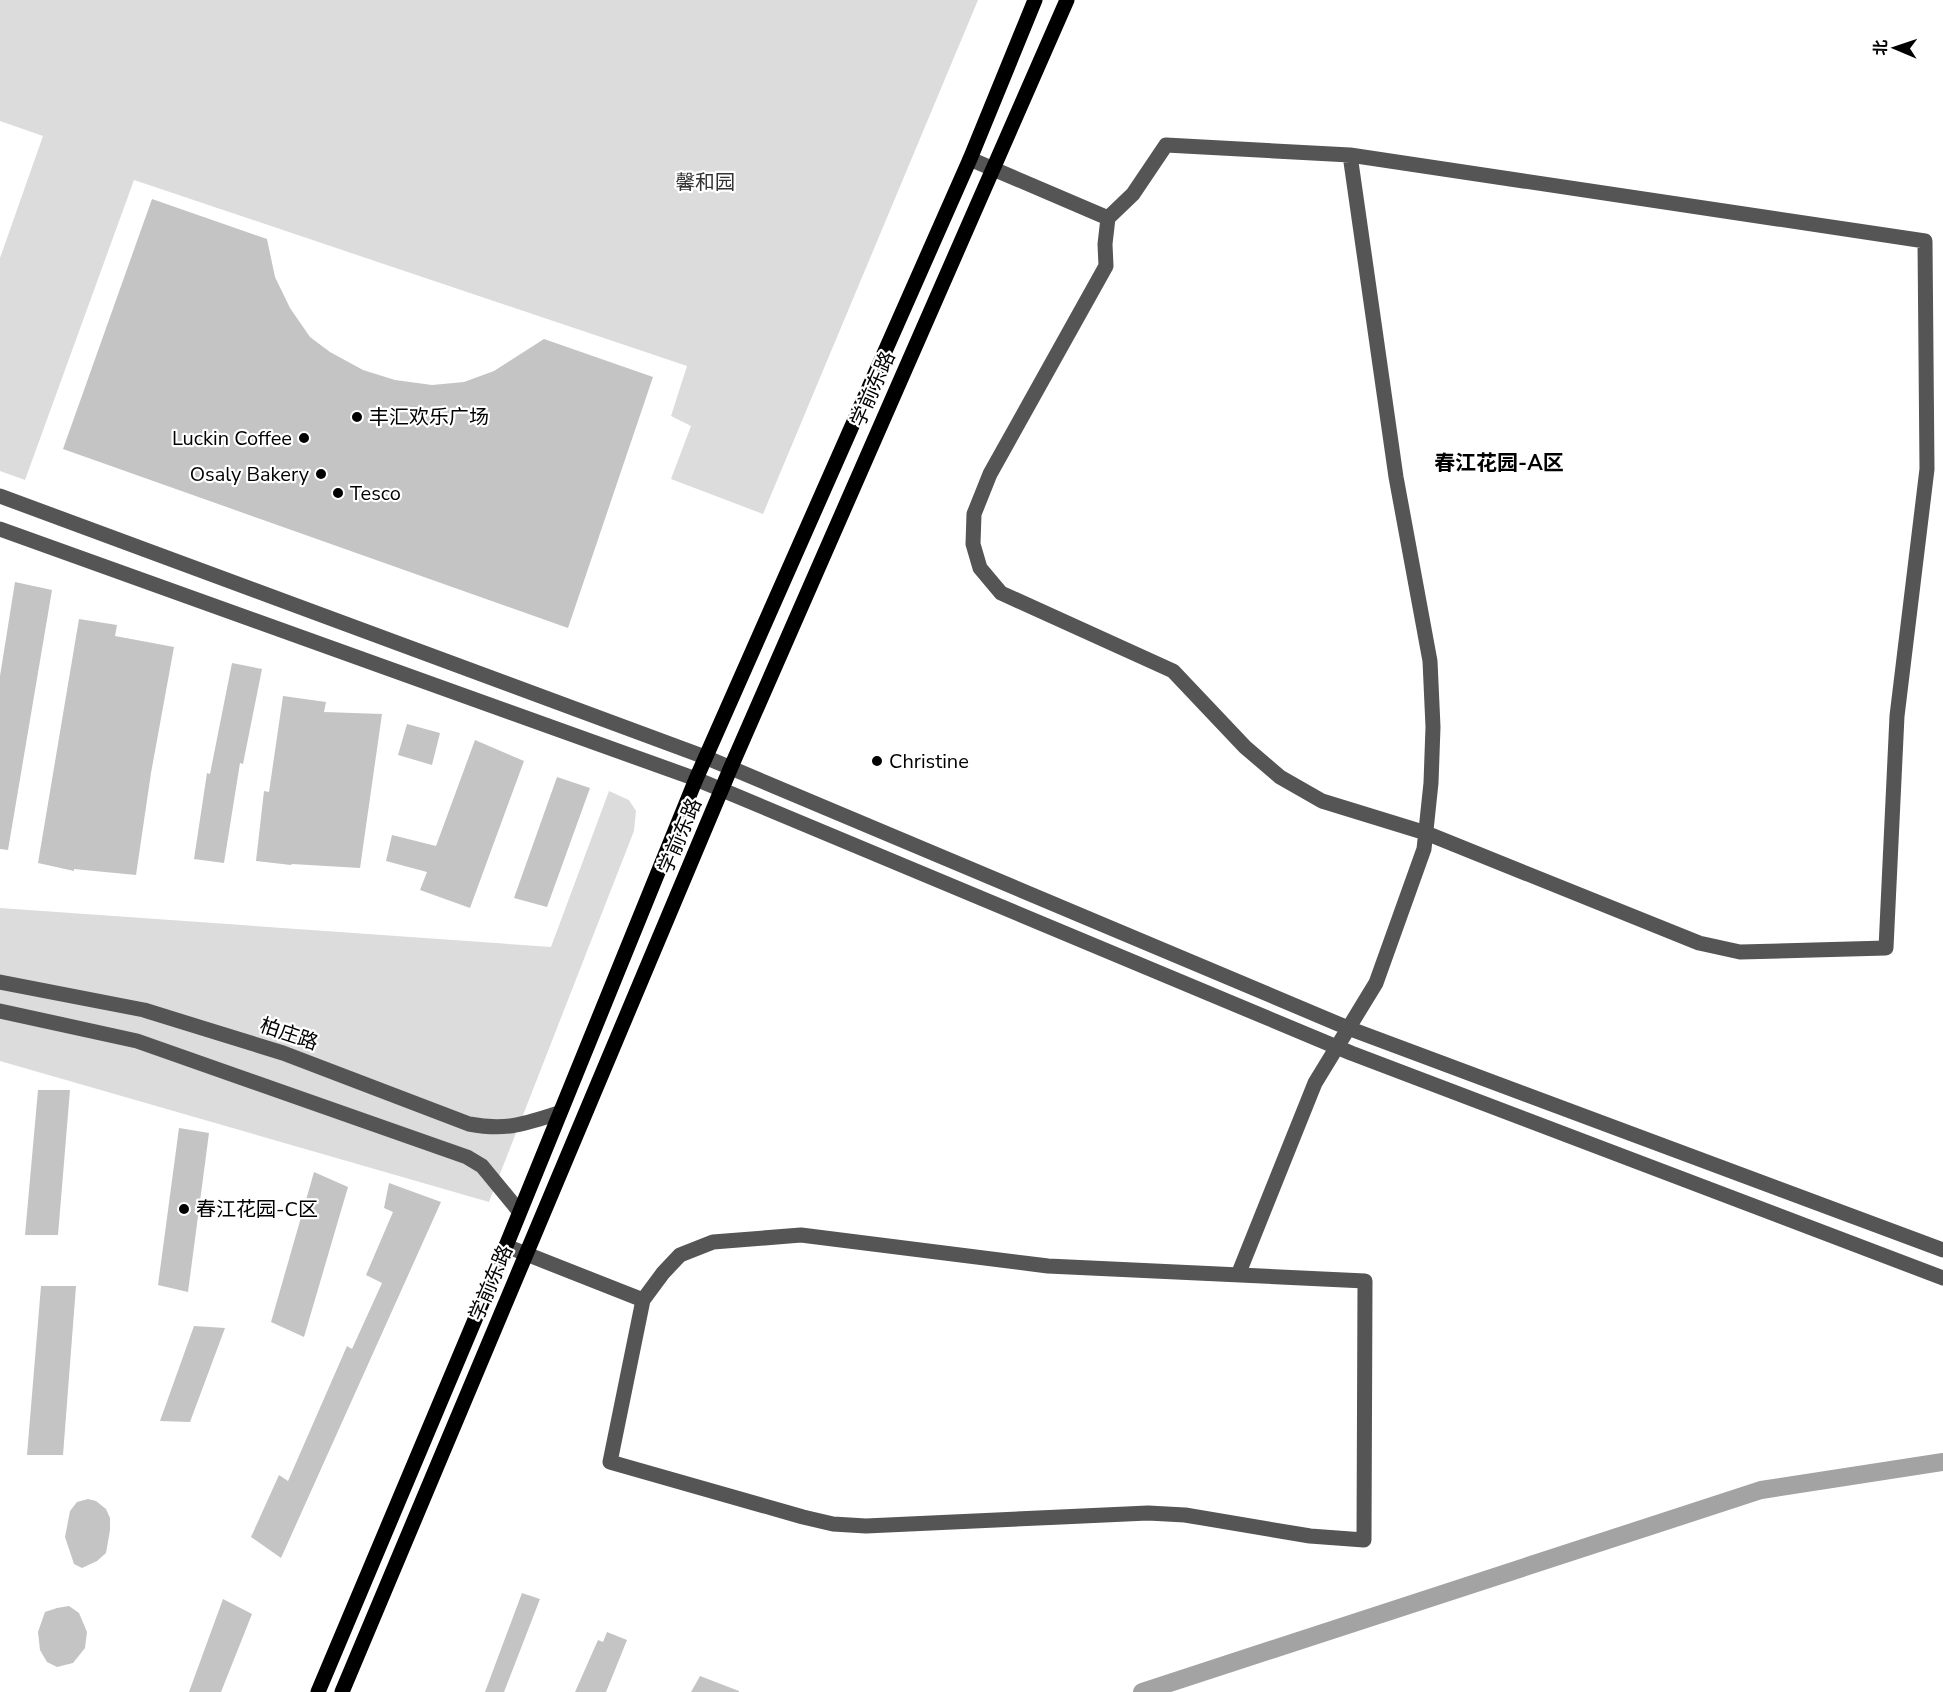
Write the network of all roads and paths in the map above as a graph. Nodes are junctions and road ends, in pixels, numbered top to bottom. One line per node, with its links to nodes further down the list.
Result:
1 (1035, 0): 4 (main road, 学前东路)
2 (1067, 0): 5 (main road, 学前东路)
3 (1350, 155): 6 (street); 13 (street); 13 (street)
4 (970, 159): 5 (street); 9 (main road, 学前东路)
5 (992, 169): 6 (street); 10 (main road, 学前东路)
6 (1108, 218): 13 (street)
7 (0, 496): 9 (street)
8 (0, 530): 11 (street)
9 (705, 757): 10 (street); 11 (main road, 学前东路)
10 (731, 767): 12 (main road, 学前东路); 16 (street)
11 (696, 779): 12 (street); 18 (main road, 学前东路)
12 (722, 790): 17 (street); 22 (main road, 学前东路)
13 (1426, 833): 16 (street)
14 (0, 982): 18 (street, 柏庄路)
15 (0, 1011): 19 (street)
16 (1348, 1028): 17 (street); 21 (street)
17 (1337, 1047): 23 (street); 24 (street)
18 (559, 1113): 19 (main road, 学前东路)
19 (519, 1211): 20 (main road, 学前东路)
20 (506, 1246): 22 (street); 26 (main road, 学前东路)
21 (1943, 1250)
22 (526, 1255): 25 (street); 27 (main road, 学前东路)
23 (1238, 1275): 25 (street); 25 (street)
24 (1943, 1278)
25 (643, 1300)
26 (318, 1692)
27 (342, 1692)

